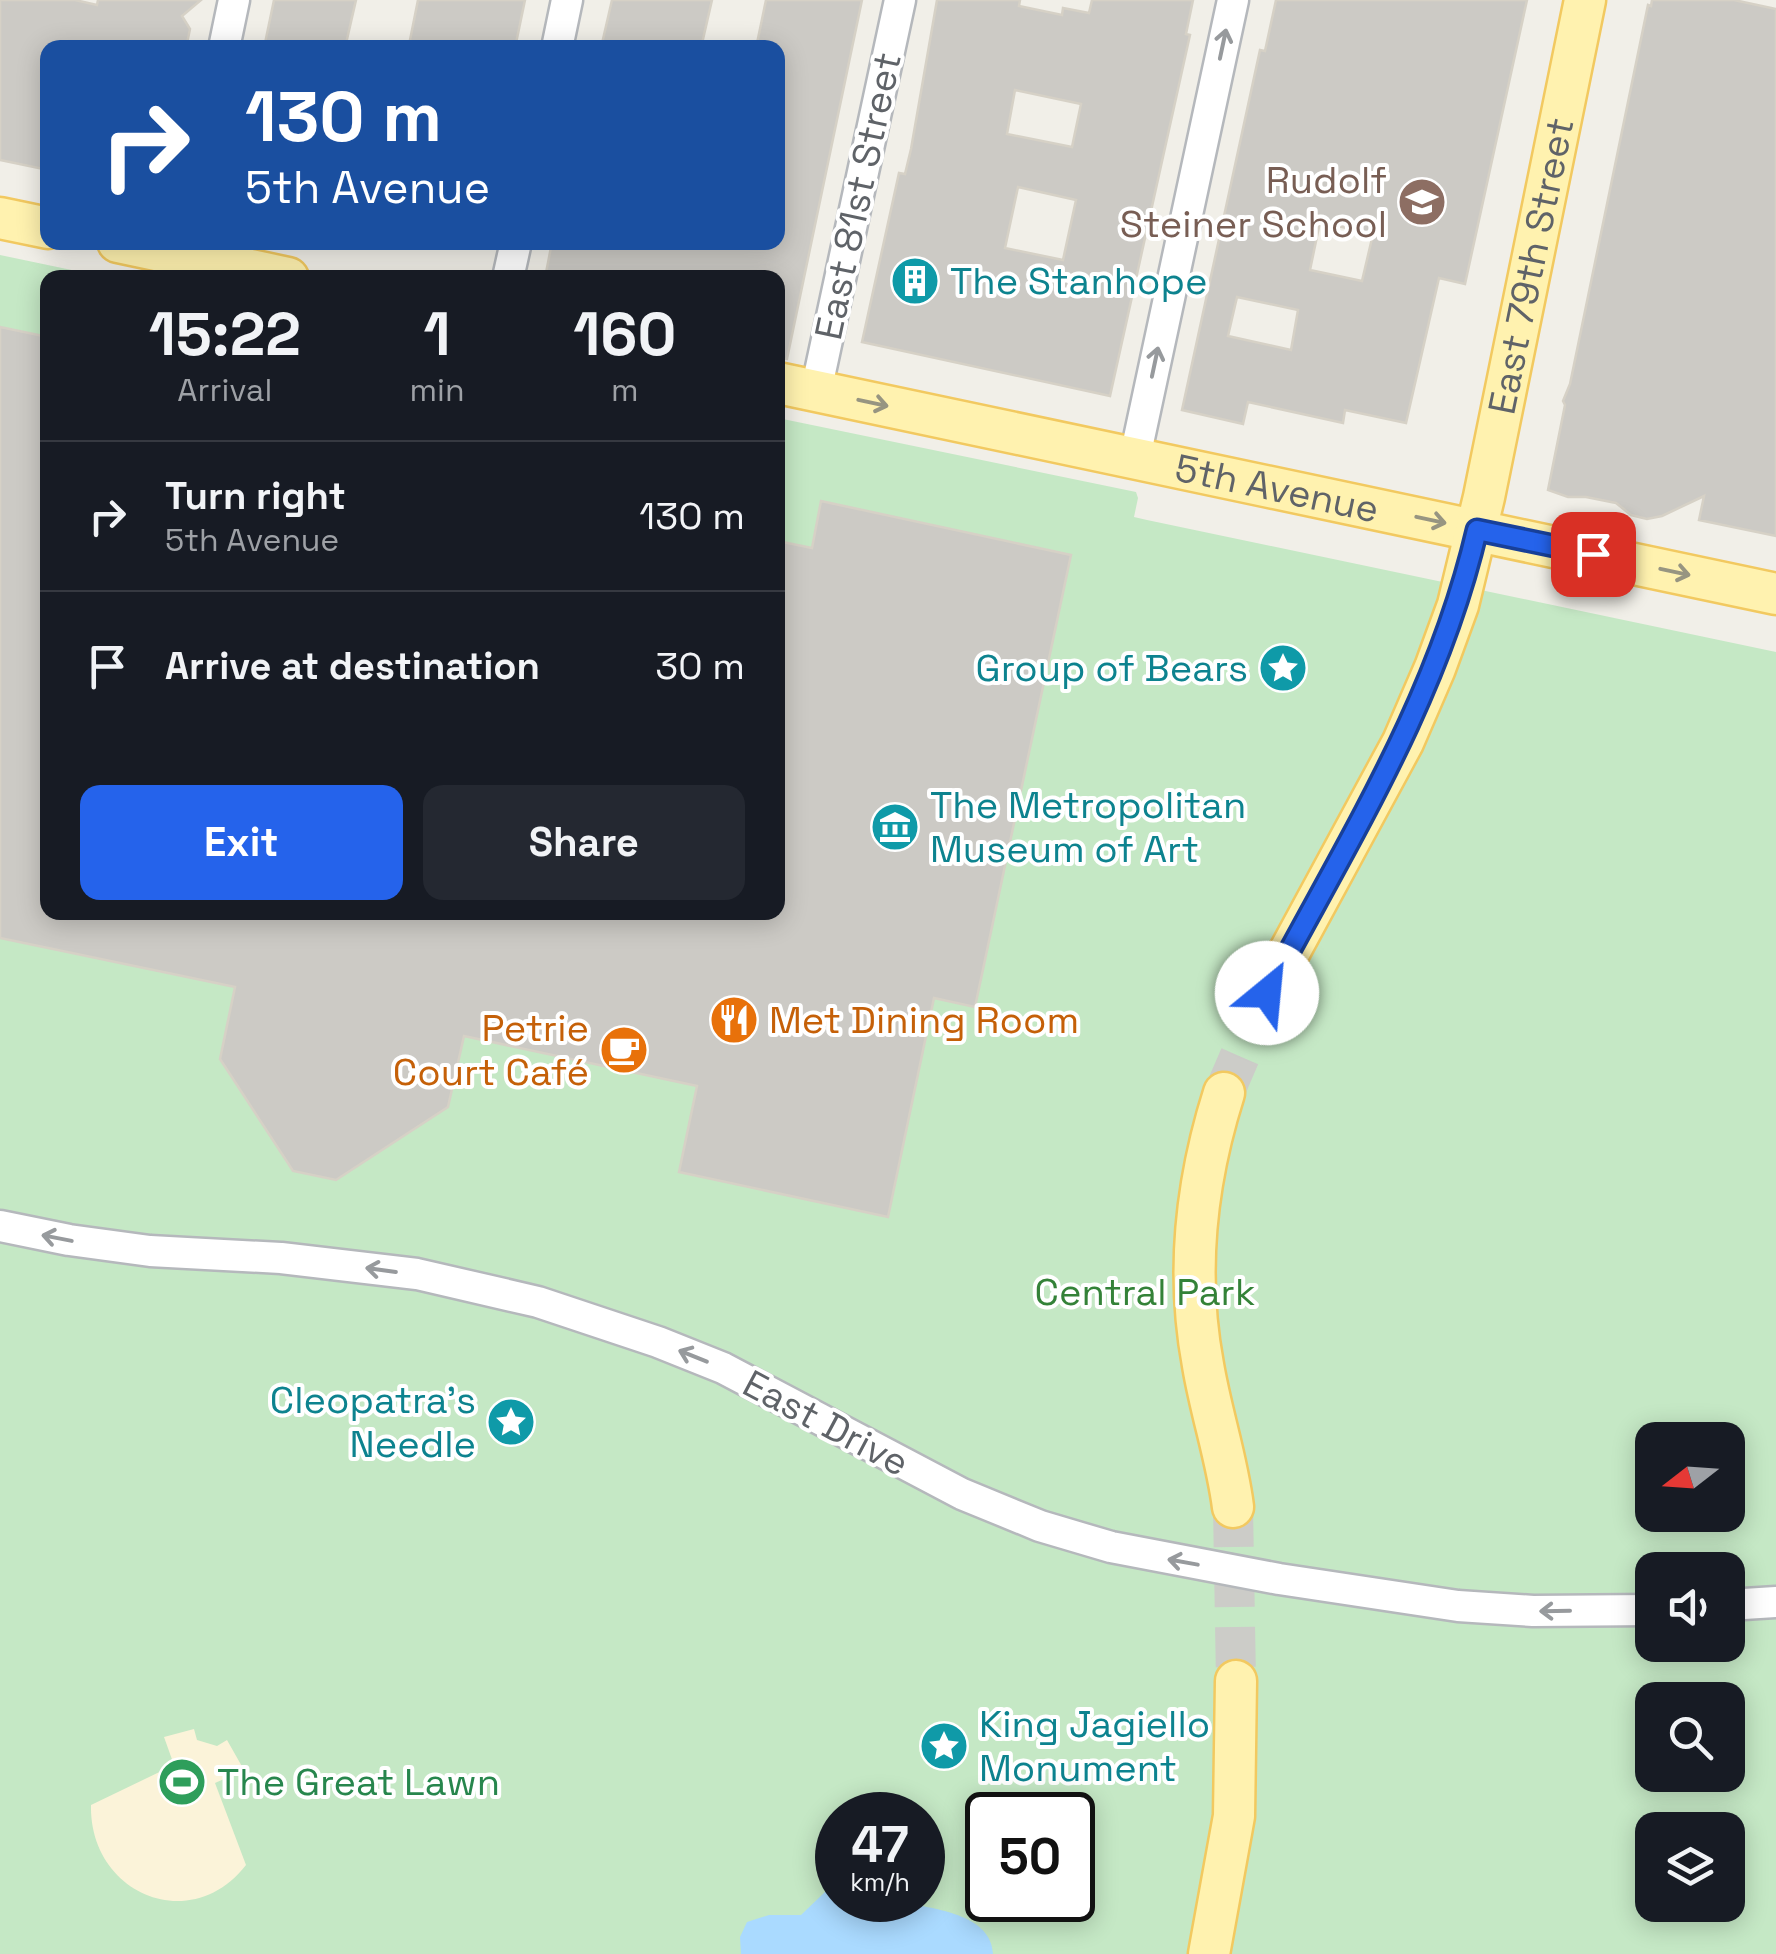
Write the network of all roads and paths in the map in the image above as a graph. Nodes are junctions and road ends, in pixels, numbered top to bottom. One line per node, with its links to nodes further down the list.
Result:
1 (234, 0): 6 (street)
2 (568, 0): 7 (street)
3 (900, 0): 12 (street, East 81st Street)
4 (1233, 0): 13 (street, one-way to 4)
5 (1585, 0): 14 (main road, East 79th Street)
6 (226, 40)
7 (559, 40)
8 (0, 218): 9 (main road)
9 (40, 226)
10 (185, 250): 11 (main road)
11 (258, 270)
12 (797, 387): 13 (main road, 5th Avenue, one-way to 13)
13 (1135, 457): 14 (main road, 5th Avenue, one-way to 14)
14 (1477, 530): 15 (main road, 5th Avenue, one-way to 15); 16 (main road, East 79th Street)
15 (1776, 594)
16 (1267, 993)
17 (1224, 1093): 19 (main road)
18 (0, 1226): 22 (street, East Drive, one-way to 18)
19 (1233, 1508)
20 (1776, 1602): 21 (street)
21 (1745, 1605)
22 (1635, 1610)
23 (1236, 1681): 24 (main road)
24 (1210, 1954)

